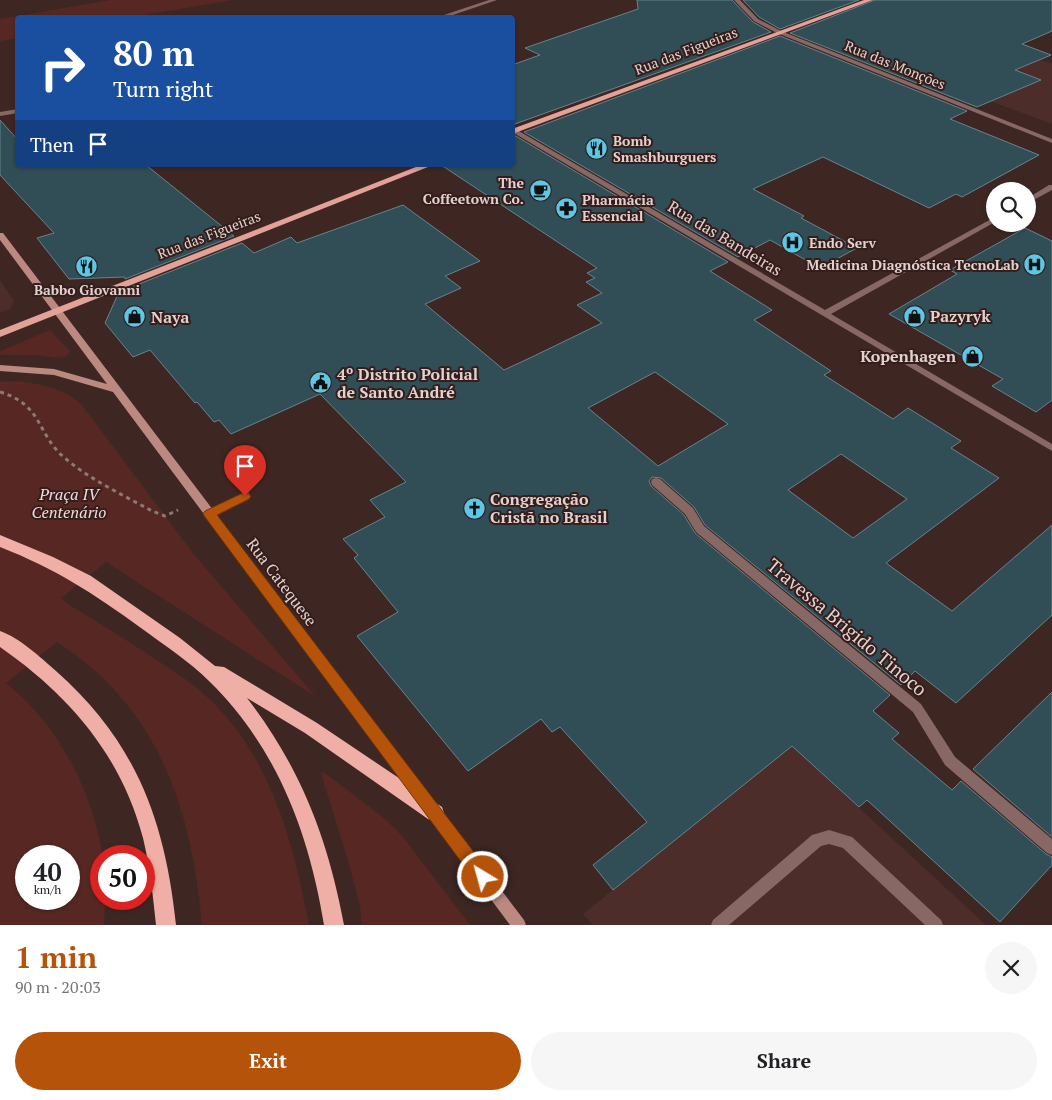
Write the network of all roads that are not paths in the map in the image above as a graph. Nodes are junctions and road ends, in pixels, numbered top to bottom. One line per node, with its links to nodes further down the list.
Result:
1 (494, 0): 4 (street)
2 (737, 0): 5 (street, Rua das Monções)
3 (870, 0): 5 (main road, Rua das Figueiras)
4 (446, 15)
5 (779, 32): 8 (main road, Rua das Figueiras); 10 (street, Rua das Monções)
6 (15, 112): 7 (street)
7 (0, 114)
8 (515, 131)
9 (515, 132): 17 (street, Rua das Bandeiras)
10 (1052, 141)
11 (424, 167): 16 (main road, Rua das Figueiras)
12 (1052, 187): 13 (street)
13 (1036, 196)
14 (986, 224): 17 (street)
15 (0, 235): 16 (main road, Rua Catequese)
16 (57, 311): 18 (main road, Rua das Figueiras); 20 (main road, Rua Catequese)
17 (825, 314): 21 (street, Rua das Bandeiras)
18 (0, 334)
19 (0, 368): 20 (main road)
20 (117, 390): 24 (main road, Rua Catequese)
21 (1052, 448)
22 (656, 482): 29 (street, Travessa Brigido Tinoco)
23 (245, 496): 24 (street)
24 (209, 514): 28 (main road, Rua Catequese)
25 (0, 541): 27 (highway)
26 (0, 638): 30 (highway)
27 (195, 658): 28 (highway); 31 (highway)
28 (435, 814): 32 (main road, Rua Catequese)
29 (1052, 848)
30 (166, 925)
31 (334, 925)
32 (519, 925)
33 (718, 925): 34 (street)
34 (936, 925)

